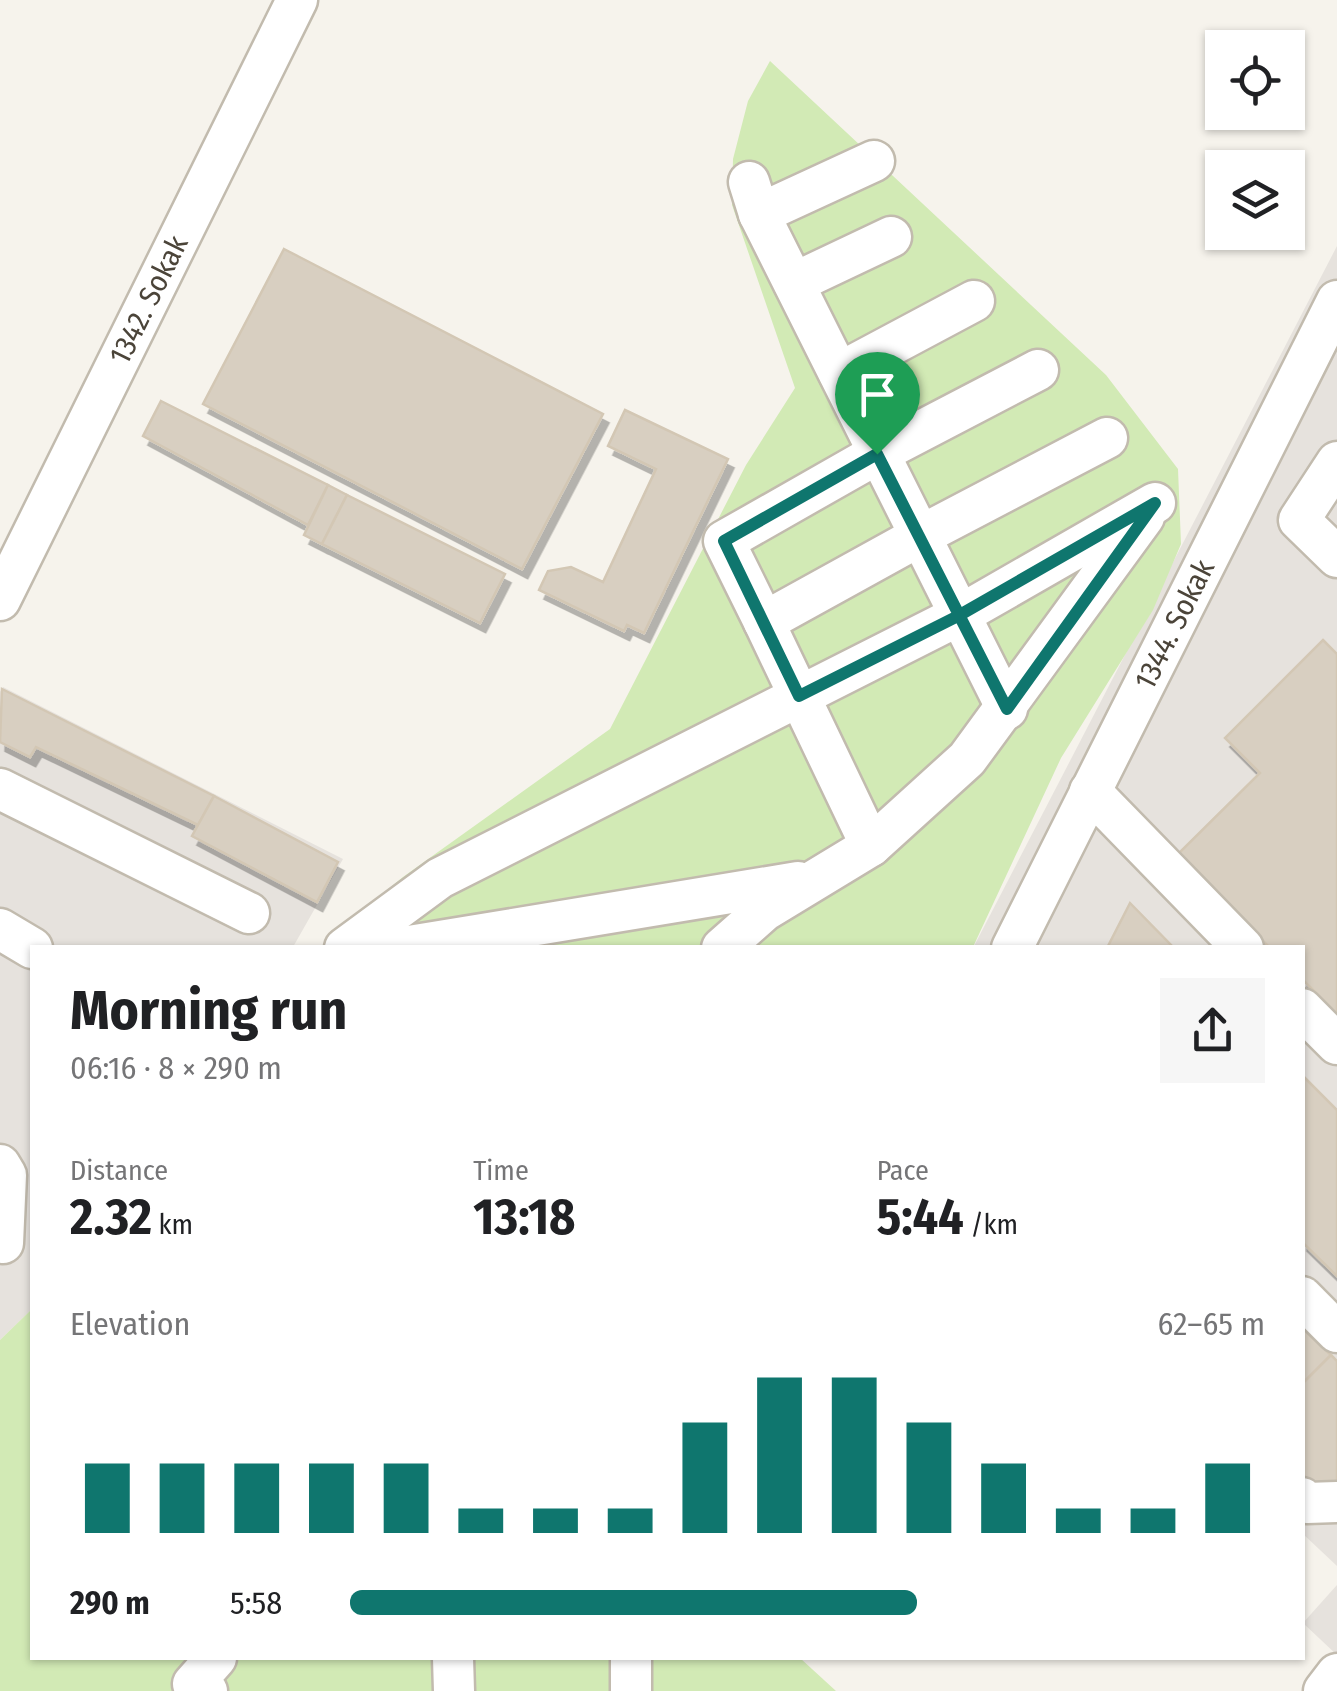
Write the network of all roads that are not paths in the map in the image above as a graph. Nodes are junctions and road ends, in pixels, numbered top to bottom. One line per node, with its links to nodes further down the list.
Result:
1 (297, 0): 14 (street, 1342. Sokak)
2 (874, 161): 4 (street)
3 (890, 237): 4 (street)
4 (794, 283): 8 (street)
5 (974, 301): 8 (street)
6 (1337, 301): 20 (street, 1344. Sokak)
7 (1038, 370): 10 (street)
8 (839, 373): 10 (street)
9 (1106, 438): 12 (street)
10 (877, 454): 12 (street); 16 (street)
11 (1337, 462): 13 (street)
12 (918, 537): 15 (street); 16 (street)
13 (1337, 557)
14 (0, 600)
15 (958, 616): 17 (street); 18 (street); 18 (street)
16 (764, 622): 17 (street)
17 (799, 696): 21 (street); 26 (street)
18 (1007, 709): 21 (street)
19 (0, 789): 23 (street)
20 (1090, 791): 29 (street, 1344. Sokak); 30 (street)
21 (871, 846): 22 (street)
22 (816, 879): 25 (street); 27 (street)
23 (249, 913)
24 (0, 929): 31 (street)
25 (758, 932): 28 (street)
26 (349, 945)
27 (415, 945)
28 (729, 945)
29 (1013, 945)
30 (1239, 945)
31 (30, 947)
32 (1305, 1012): 33 (street)
33 (1337, 1044)
34 (0, 1165): 35 (street)
35 (3, 1243)
36 (1305, 1301): 37 (street)
37 (1337, 1332)
38 (1305, 1500): 39 (street)
39 (1337, 1502)
40 (453, 1660): 43 (street)
41 (630, 1660): 44 (street)
42 (1337, 1674): 45 (street)
43 (454, 1691)
44 (631, 1691)
45 (1324, 1691)

